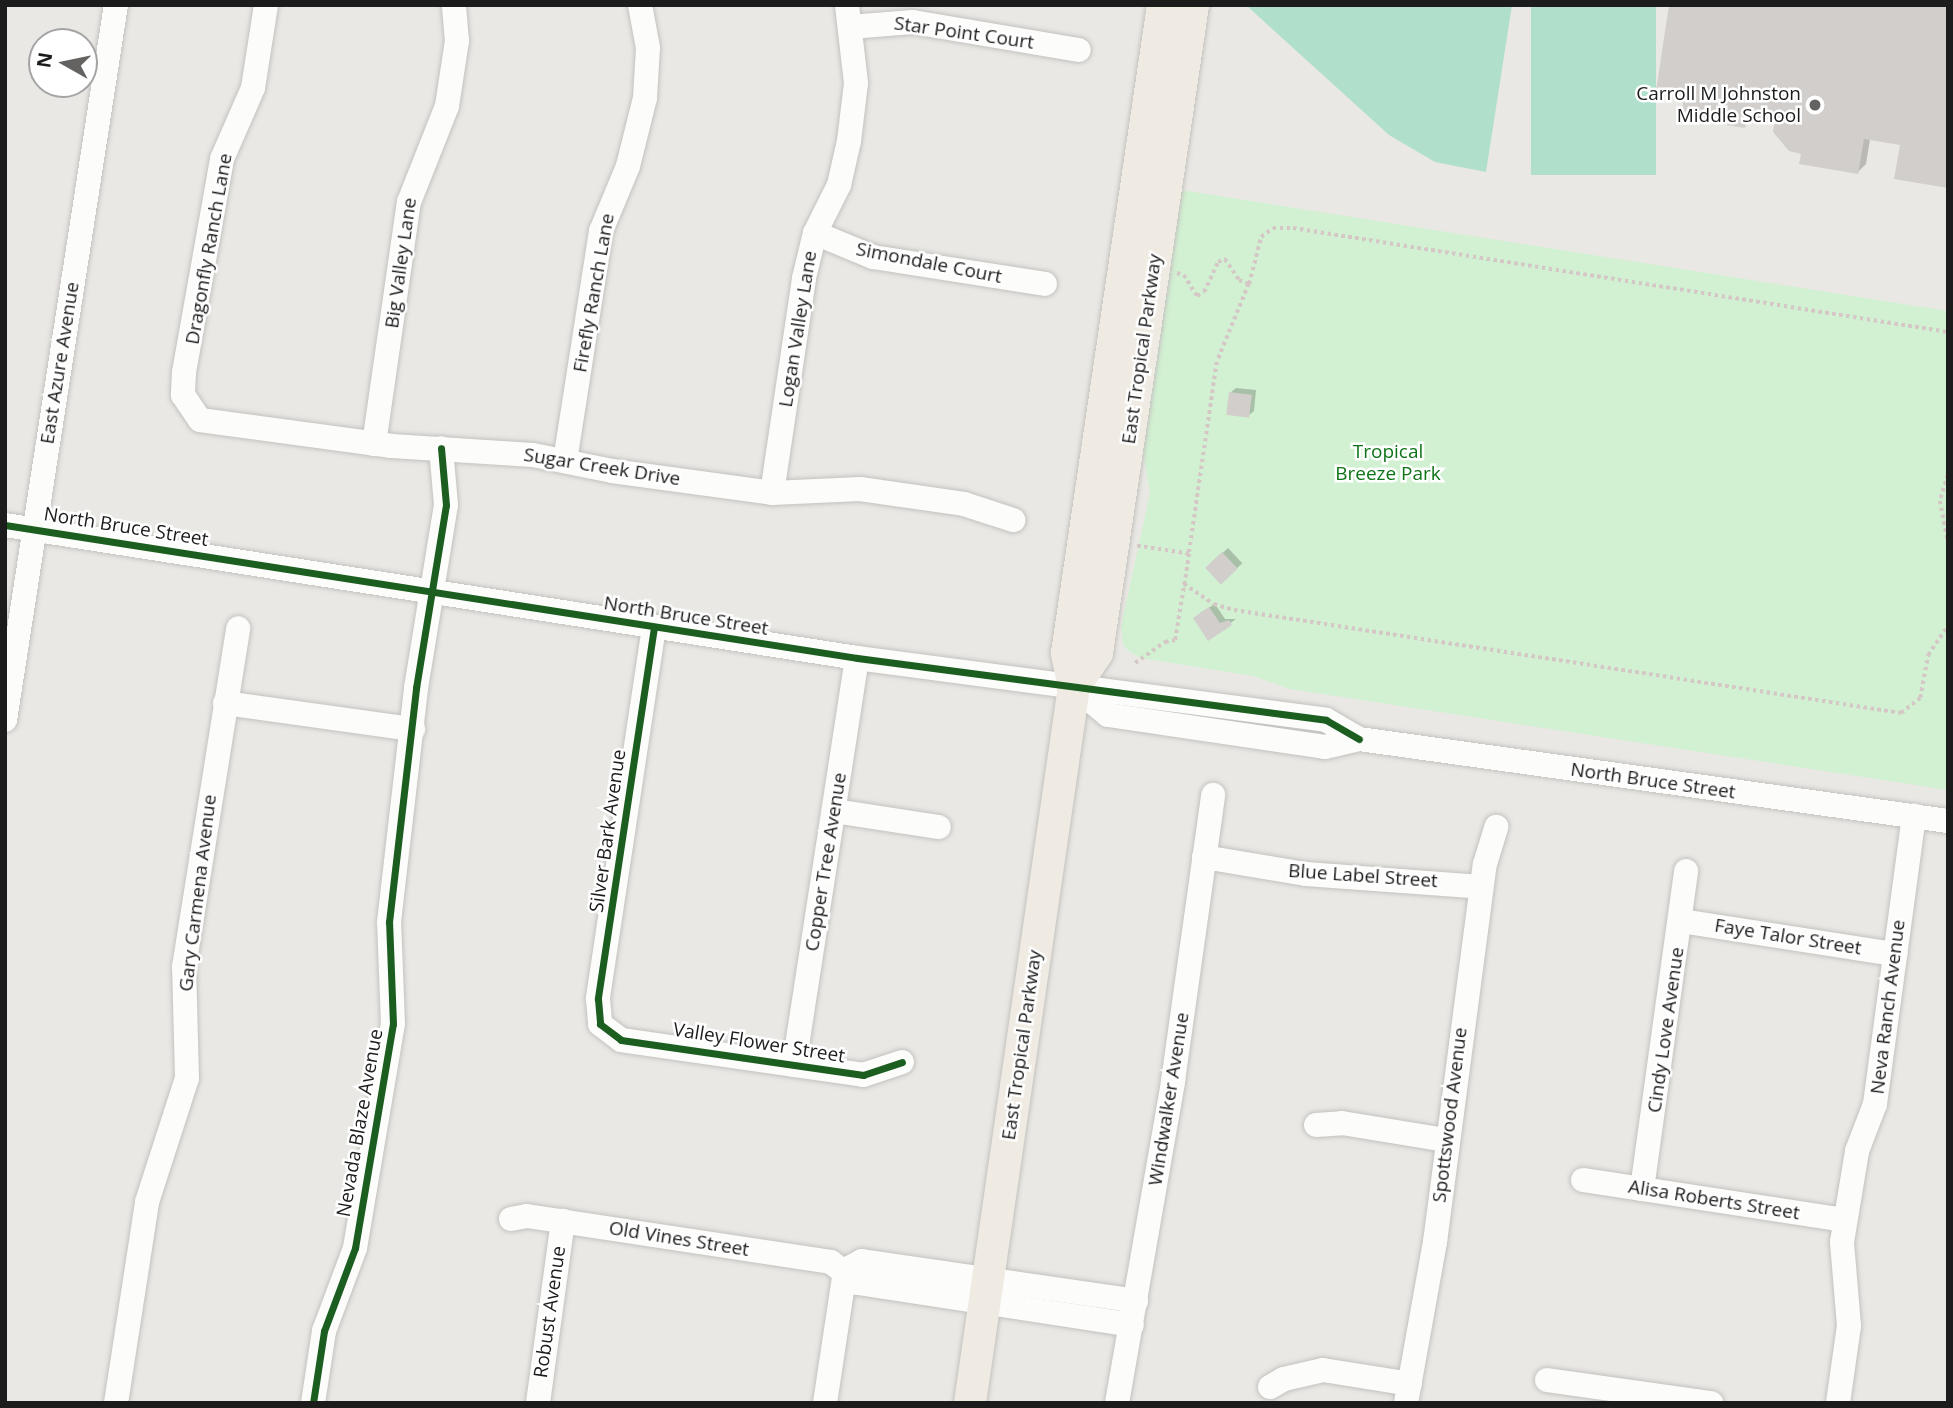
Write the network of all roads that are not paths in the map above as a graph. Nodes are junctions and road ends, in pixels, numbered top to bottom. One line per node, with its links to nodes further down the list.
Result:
1 (116, 5): 18 (street, East Azure Avenue)
2 (266, 5): 11 (street, Dragonfly Ranch Lane)
3 (454, 5): 12 (street, Big Valley Lane)
4 (640, 5): 14 (street, Firefly Ranch Lane)
5 (1163, 5): 23 (main road, East Tropical Parkway)
6 (1193, 5): 23 (main road, East Tropical Parkway)
7 (848, 16): 8 (street, Star Point Court); 9 (street, Logan Valley Lane)
8 (1079, 50)
9 (815, 233): 10 (street, Simondale Court); 15 (street, Logan Valley Lane)
10 (1045, 284)
11 (193, 411): 12 (street, Sugar Creek Drive)
12 (374, 443): 13 (street, Sugar Creek Drive)
13 (441, 448): 14 (street, Sugar Creek Drive); 19 (street, Nevada Blaze Avenue)
14 (565, 461): 15 (street, Sugar Creek Drive)
15 (772, 493): 16 (street, Sugar Creek Drive)
16 (1013, 520)
17 (5, 525): 18 (street, North Bruce Street)
18 (34, 529): 19 (street, North Bruce Street); 25 (street, East Azure Avenue)
19 (431, 592): 20 (street, North Bruce Street); 26 (street, Nevada Blaze Avenue)
20 (654, 627): 22 (street, North Bruce Street); 38 (street, Silver Bark Avenue)
21 (238, 628): 24 (street, Gary Carmena Avenue)
22 (857, 658): 23 (street, North Bruce Street); 28 (street, Copper Tree Avenue)
23 (1074, 687): 29 (street, North Bruce Street); 49 (main road, East Tropical Parkway)
24 (225, 703): 26 (street); 55 (street, Gary Carmena Avenue)
25 (5, 720)
26 (413, 729): 56 (street, Nevada Blaze Avenue)
27 (1213, 795): 33 (street, Windwalker Avenue)
28 (834, 811): 31 (street); 40 (street, Copper Tree Avenue)
29 (1914, 816): 30 (street, North Bruce Street); 37 (street, Neva Ranch Avenue)
30 (1948, 821)
31 (939, 827)
32 (1496, 827): 35 (street, Spottswood Avenue)
33 (1204, 857): 35 (street, Blue Label Street); 50 (street, Windwalker Avenue)
34 (1686, 871): 36 (street, Cindy Love Avenue)
35 (1482, 887): 42 (street, Spottswood Avenue)
36 (1681, 921): 37 (street, Faye Talor Street); 44 (street, Cindy Love Avenue)
37 (1895, 954): 46 (street, Neva Ranch Avenue)
38 (611, 1035): 40 (street, Valley Flower Street)
39 (902, 1062): 40 (street, Valley Flower Street)
40 (793, 1065)
41 (1316, 1125): 42 (street)
42 (1446, 1140): 53 (street, Spottswood Avenue)
43 (1583, 1180): 44 (street, Alisa Roberts Street)
44 (1642, 1189): 46 (street, Alisa Roberts Street)
45 (511, 1219): 47 (street, Old Vines Street)
46 (1845, 1220): 62 (street, Neva Ranch Avenue)
47 (563, 1222): 48 (street, Old Vines Street); 57 (street, Robust Avenue)
48 (845, 1270): 49 (street, Old Vines Street); 58 (street)
49 (987, 1292): 50 (street, Old Vines Street); 59 (main road, East Tropical Parkway)
50 (1134, 1313): 60 (street, Windwalker Avenue)
51 (1547, 1380): 54 (street)
52 (1270, 1388): 53 (street)
53 (1408, 1393)
54 (1612, 1396): 61 (street)
55 (117, 1403)
56 (313, 1403)
57 (538, 1403)
58 (825, 1403)
59 (970, 1403)
60 (1117, 1403)
61 (1711, 1403)
62 (1838, 1403)

